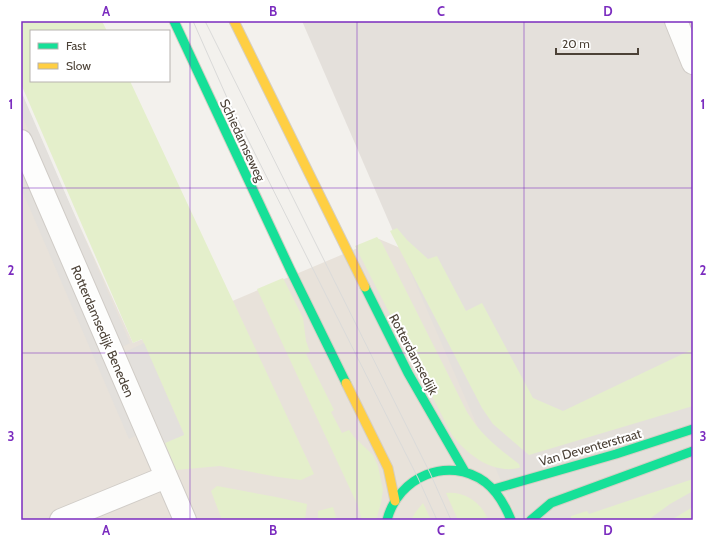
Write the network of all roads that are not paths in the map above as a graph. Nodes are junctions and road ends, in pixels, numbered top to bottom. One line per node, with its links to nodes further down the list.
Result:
1 (174, 21): 11 (main road, Schiedamseweg)
2 (234, 21): 8 (main road, Rotterdamsedijk)
3 (676, 21): 4 (street)
4 (693, 63)
5 (21, 141): 9 (street, Rotterdamsedijk Beneden)
6 (693, 429): 10 (main road, Van Deventerstraat)
7 (693, 451): 16 (main road)
8 (465, 472): 10 (main road); 11 (main road)
9 (166, 477): 12 (street); 13 (street, Rotterdamsedijk Beneden)
10 (494, 489): 15 (main road)
11 (394, 501): 14 (main road)
12 (61, 520)
13 (185, 520)
14 (387, 520)
15 (511, 520)
16 (531, 520)

